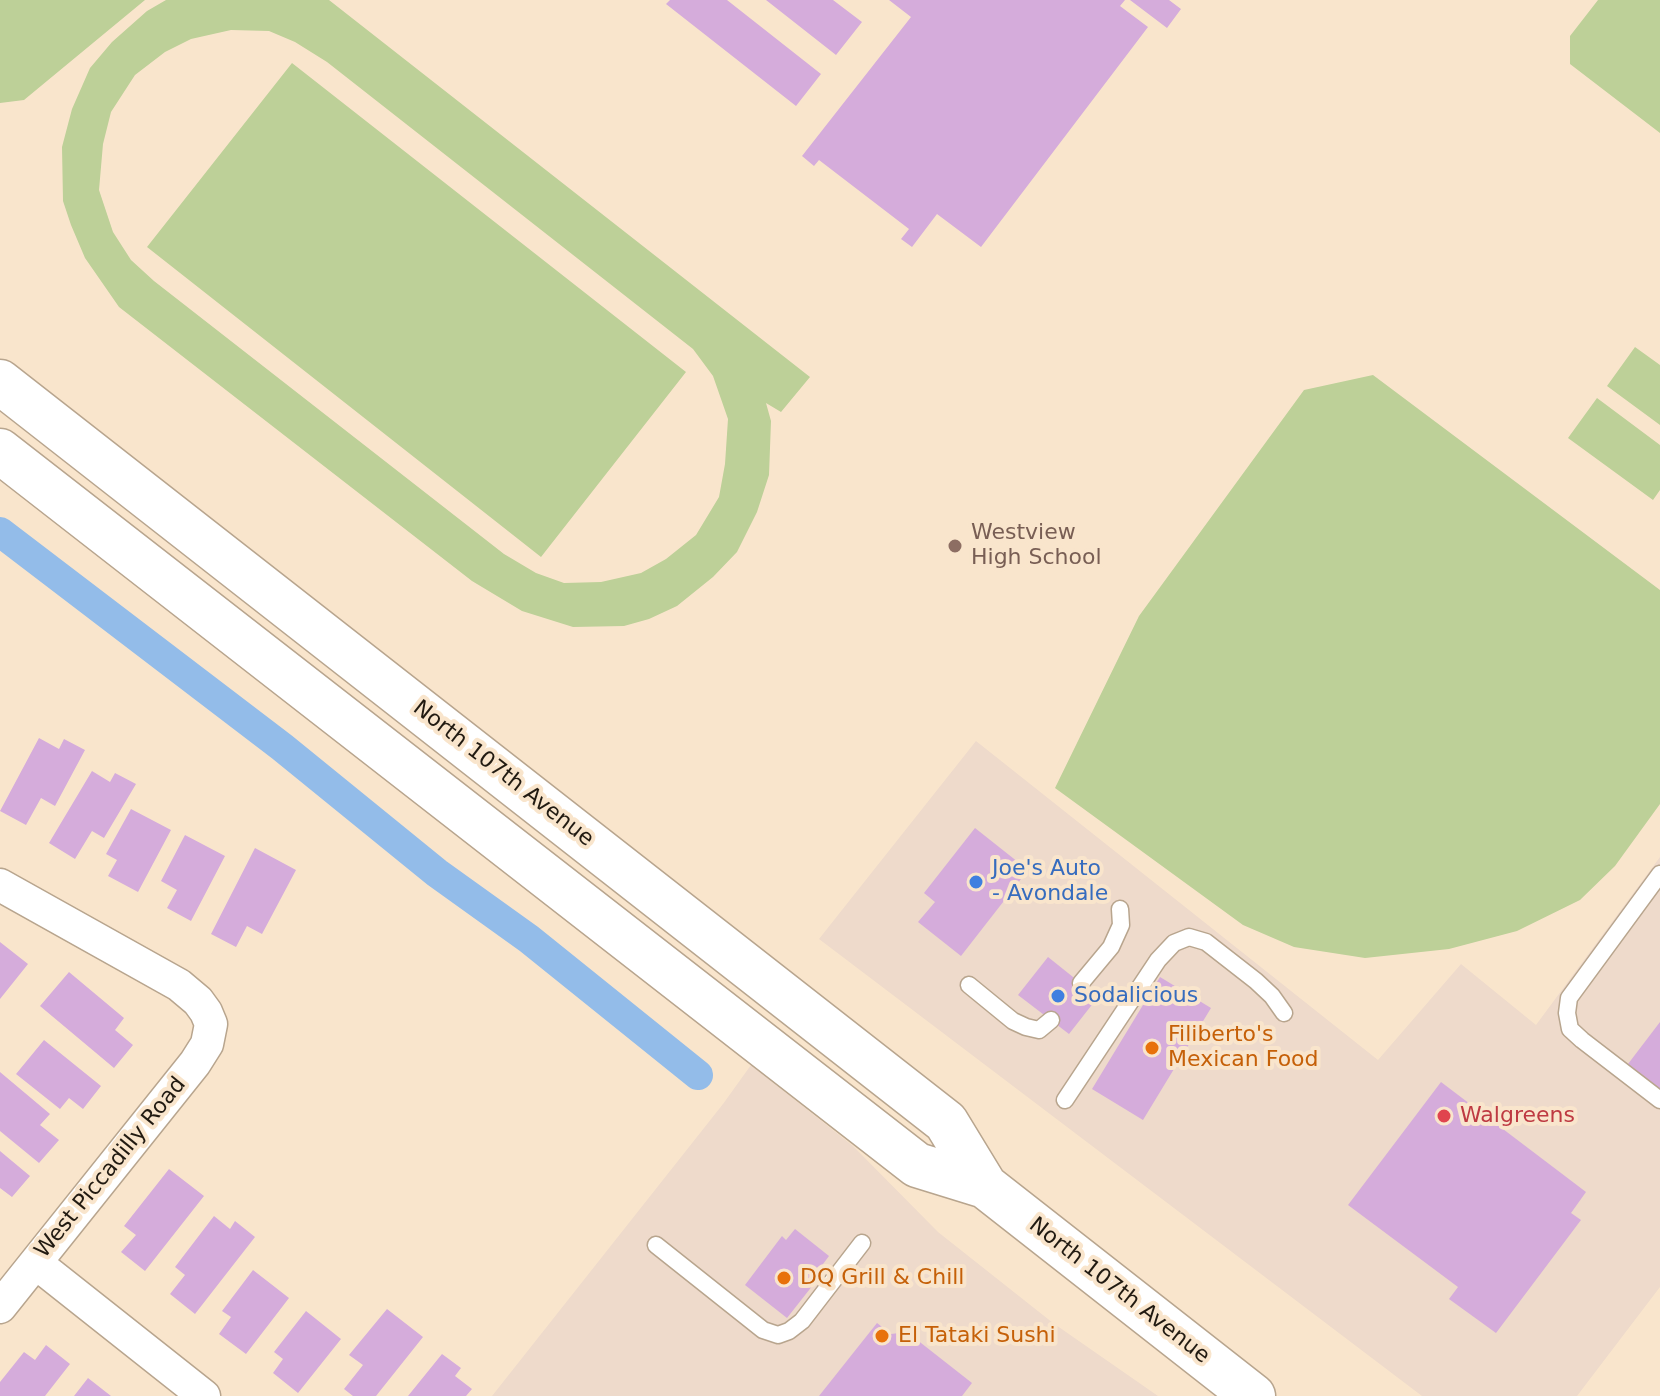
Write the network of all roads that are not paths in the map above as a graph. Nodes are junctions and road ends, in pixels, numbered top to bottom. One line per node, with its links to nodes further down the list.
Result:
1 (0, 382): 12 (main road, North 107th Avenue)
2 (0, 451): 12 (main road, North 107th Avenue)
3 (1660, 874): 11 (lane)
4 (0, 885): 15 (street, West Piccadilly Road)
5 (1120, 909): 6 (lane)
6 (1081, 983)
7 (969, 985): 9 (lane)
8 (1284, 1013): 10 (lane)
9 (1051, 1020)
10 (1065, 1100)
11 (1660, 1100)
12 (985, 1186): 18 (main road, North 107th Avenue)
13 (862, 1243): 14 (lane)
14 (656, 1245)
15 (36, 1263): 16 (street, West Piccadilly Road); 17 (street)
16 (0, 1307)
17 (204, 1396)
18 (1253, 1396)

